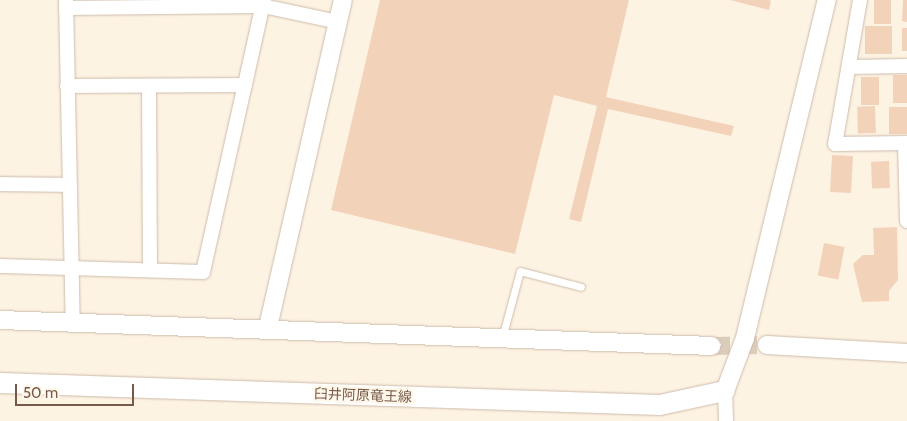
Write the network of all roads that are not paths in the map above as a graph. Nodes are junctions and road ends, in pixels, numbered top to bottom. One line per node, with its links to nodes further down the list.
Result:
1 (343, 0): 6 (street)
2 (827, 0): 28 (street)
3 (860, 0): 8 (street)
4 (264, 3): 5 (street); 6 (street); 9 (street)
5 (66, 4): 10 (street)
6 (338, 22): 22 (street)
7 (907, 66): 8 (street)
8 (849, 67): 12 (street)
9 (245, 85): 11 (street); 18 (street)
10 (67, 86): 11 (street); 14 (street)
11 (149, 86): 18 (street)
12 (906, 143): 15 (street)
13 (0, 184): 14 (street)
14 (69, 185): 17 (street)
15 (907, 221)
16 (0, 266): 17 (street)
17 (73, 268): 18 (street); 21 (street)
18 (150, 270)
19 (580, 287): 23 (lane)
20 (0, 320): 21 (street)
21 (73, 322): 22 (street)
22 (268, 328): 23 (street)
23 (502, 338): 25 (street)
24 (767, 345): 26 (street)
25 (712, 346)
26 (907, 353)
27 (0, 383): 28 (main road, 臼井阿原竜王線)
28 (725, 391): 29 (street)
29 (726, 421)

